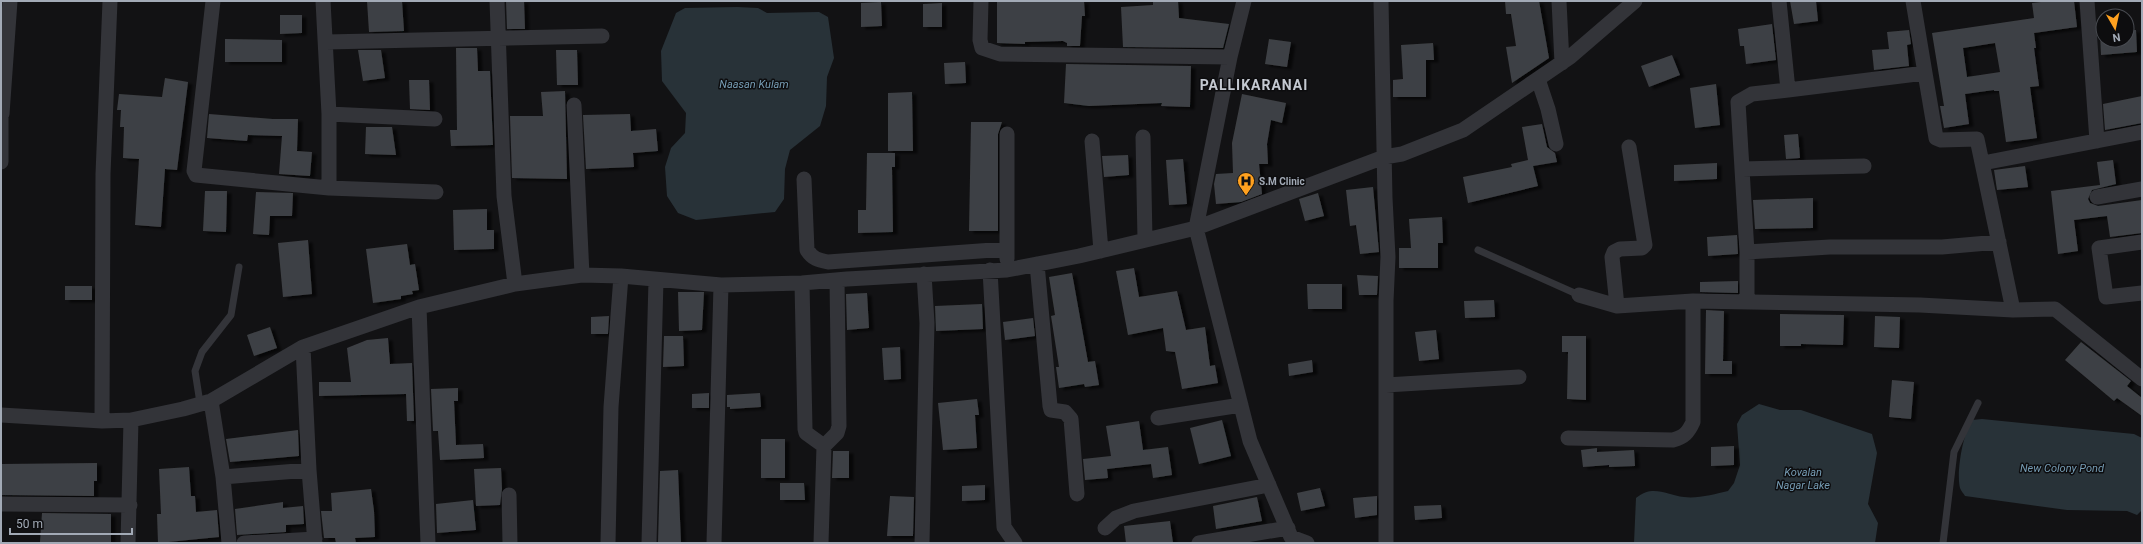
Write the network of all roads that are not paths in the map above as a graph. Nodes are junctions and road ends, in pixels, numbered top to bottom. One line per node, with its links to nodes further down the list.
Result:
1 (110, 1): 80 (street)
2 (213, 1): 39 (street)
3 (323, 1): 16 (street)
4 (497, 1): 15 (street)
5 (981, 1): 17 (street)
6 (1244, 1): 17 (street)
7 (1381, 1): 33 (street)
8 (1559, 1): 18 (street)
9 (1635, 1): 18 (street)
10 (1778, 1): 21 (street)
11 (1913, 1): 19 (street)
12 (2087, 1): 30 (street)
13 (7, 7): 23 (street)
14 (602, 36): 15 (street)
15 (498, 39): 16 (street); 61 (street)
16 (326, 42): 24 (street)
17 (1230, 57): 43 (street)
18 (1562, 63): 20 (street)
19 (1925, 73): 21 (street); 35 (street)
20 (1538, 79): 31 (street); 33 (street)
21 (1788, 90): 37 (street)
22 (574, 105): 56 (street)
23 (2, 114): 34 (street)
24 (329, 114): 25 (street); 39 (street)
25 (434, 119)
26 (2142, 132): 30 (street)
27 (1007, 134): 47 (street)
28 (1143, 137): 44 (street)
29 (1092, 141): 49 (street)
30 (2097, 141): 35 (street)
31 (1556, 144)
32 (1630, 147): 67 (street)
33 (1384, 158): 43 (street); 73 (street)
34 (1, 162)
35 (1983, 163): 45 (street)
36 (1864, 166): 37 (street)
37 (1742, 169): 50 (street)
38 (804, 179): 47 (street)
39 (329, 188): 41 (street)
40 (2142, 189): 42 (street)
41 (436, 192)
42 (2097, 197)
43 (1196, 228): 44 (street); 76 (street)
44 (1145, 240): 49 (street)
45 (1998, 242): 50 (street); 69 (street)
46 (2142, 242): 63 (street)
47 (1007, 249): 54 (street)
48 (1478, 250): 64 (lane)
49 (1101, 251): 51 (street)
50 (1747, 252): 66 (street)
51 (1037, 264): 54 (street); 86 (street)
52 (239, 268): 74 (lane)
53 (990, 270): 54 (street); 55 (street); 103 (street)
54 (1007, 270)
55 (924, 274): 59 (street); 102 (street)
56 (582, 276): 57 (street); 61 (street)
57 (621, 276): 58 (street); 98 (street)
58 (656, 280): 62 (street); 99 (street)
59 (837, 280): 60 (street); 82 (street)
60 (802, 283): 62 (street); 82 (street)
61 (514, 284): 68 (street)
62 (721, 285): 100 (street)
63 (2142, 293)
64 (1579, 295): 67 (street)
65 (1693, 301): 66 (street); 67 (street); 81 (street)
66 (1747, 302): 69 (street)
67 (1617, 306)
68 (419, 307): 70 (street); 96 (street)
69 (2012, 310): 72 (street)
70 (303, 347): 74 (street); 83 (street)
71 (1519, 377): 73 (street)
72 (2142, 379)
73 (1386, 386): 106 (street)
74 (206, 402): 79 (street); 84 (street)
75 (1978, 403): 107 (lane)
76 (1241, 405): 78 (street); 85 (street)
77 (1, 415): 80 (street)
78 (1158, 418)
79 (131, 420): 80 (street); 89 (street)
80 (102, 422)
81 (1568, 438)
82 (824, 446): 101 (street)
83 (309, 470): 84 (street); 92 (street)
84 (223, 477): 94 (street)
85 (1269, 485): 90 (street); 91 (street)
86 (1077, 494)
87 (508, 495): 97 (street)
88 (1, 504): 89 (street)
89 (130, 505): 93 (street)
90 (1105, 528)
91 (1288, 528): 104 (street); 105 (street)
92 (315, 541): 95 (street)
93 (128, 543)
94 (229, 543)
95 (244, 543)
96 (428, 543)
97 (510, 543)
98 (608, 543)
99 (648, 543)
100 (714, 543)
101 (822, 543)
102 (922, 543)
103 (1015, 543)
104 (1199, 543)
105 (1307, 543)
106 (1386, 543)
107 (1944, 543)

